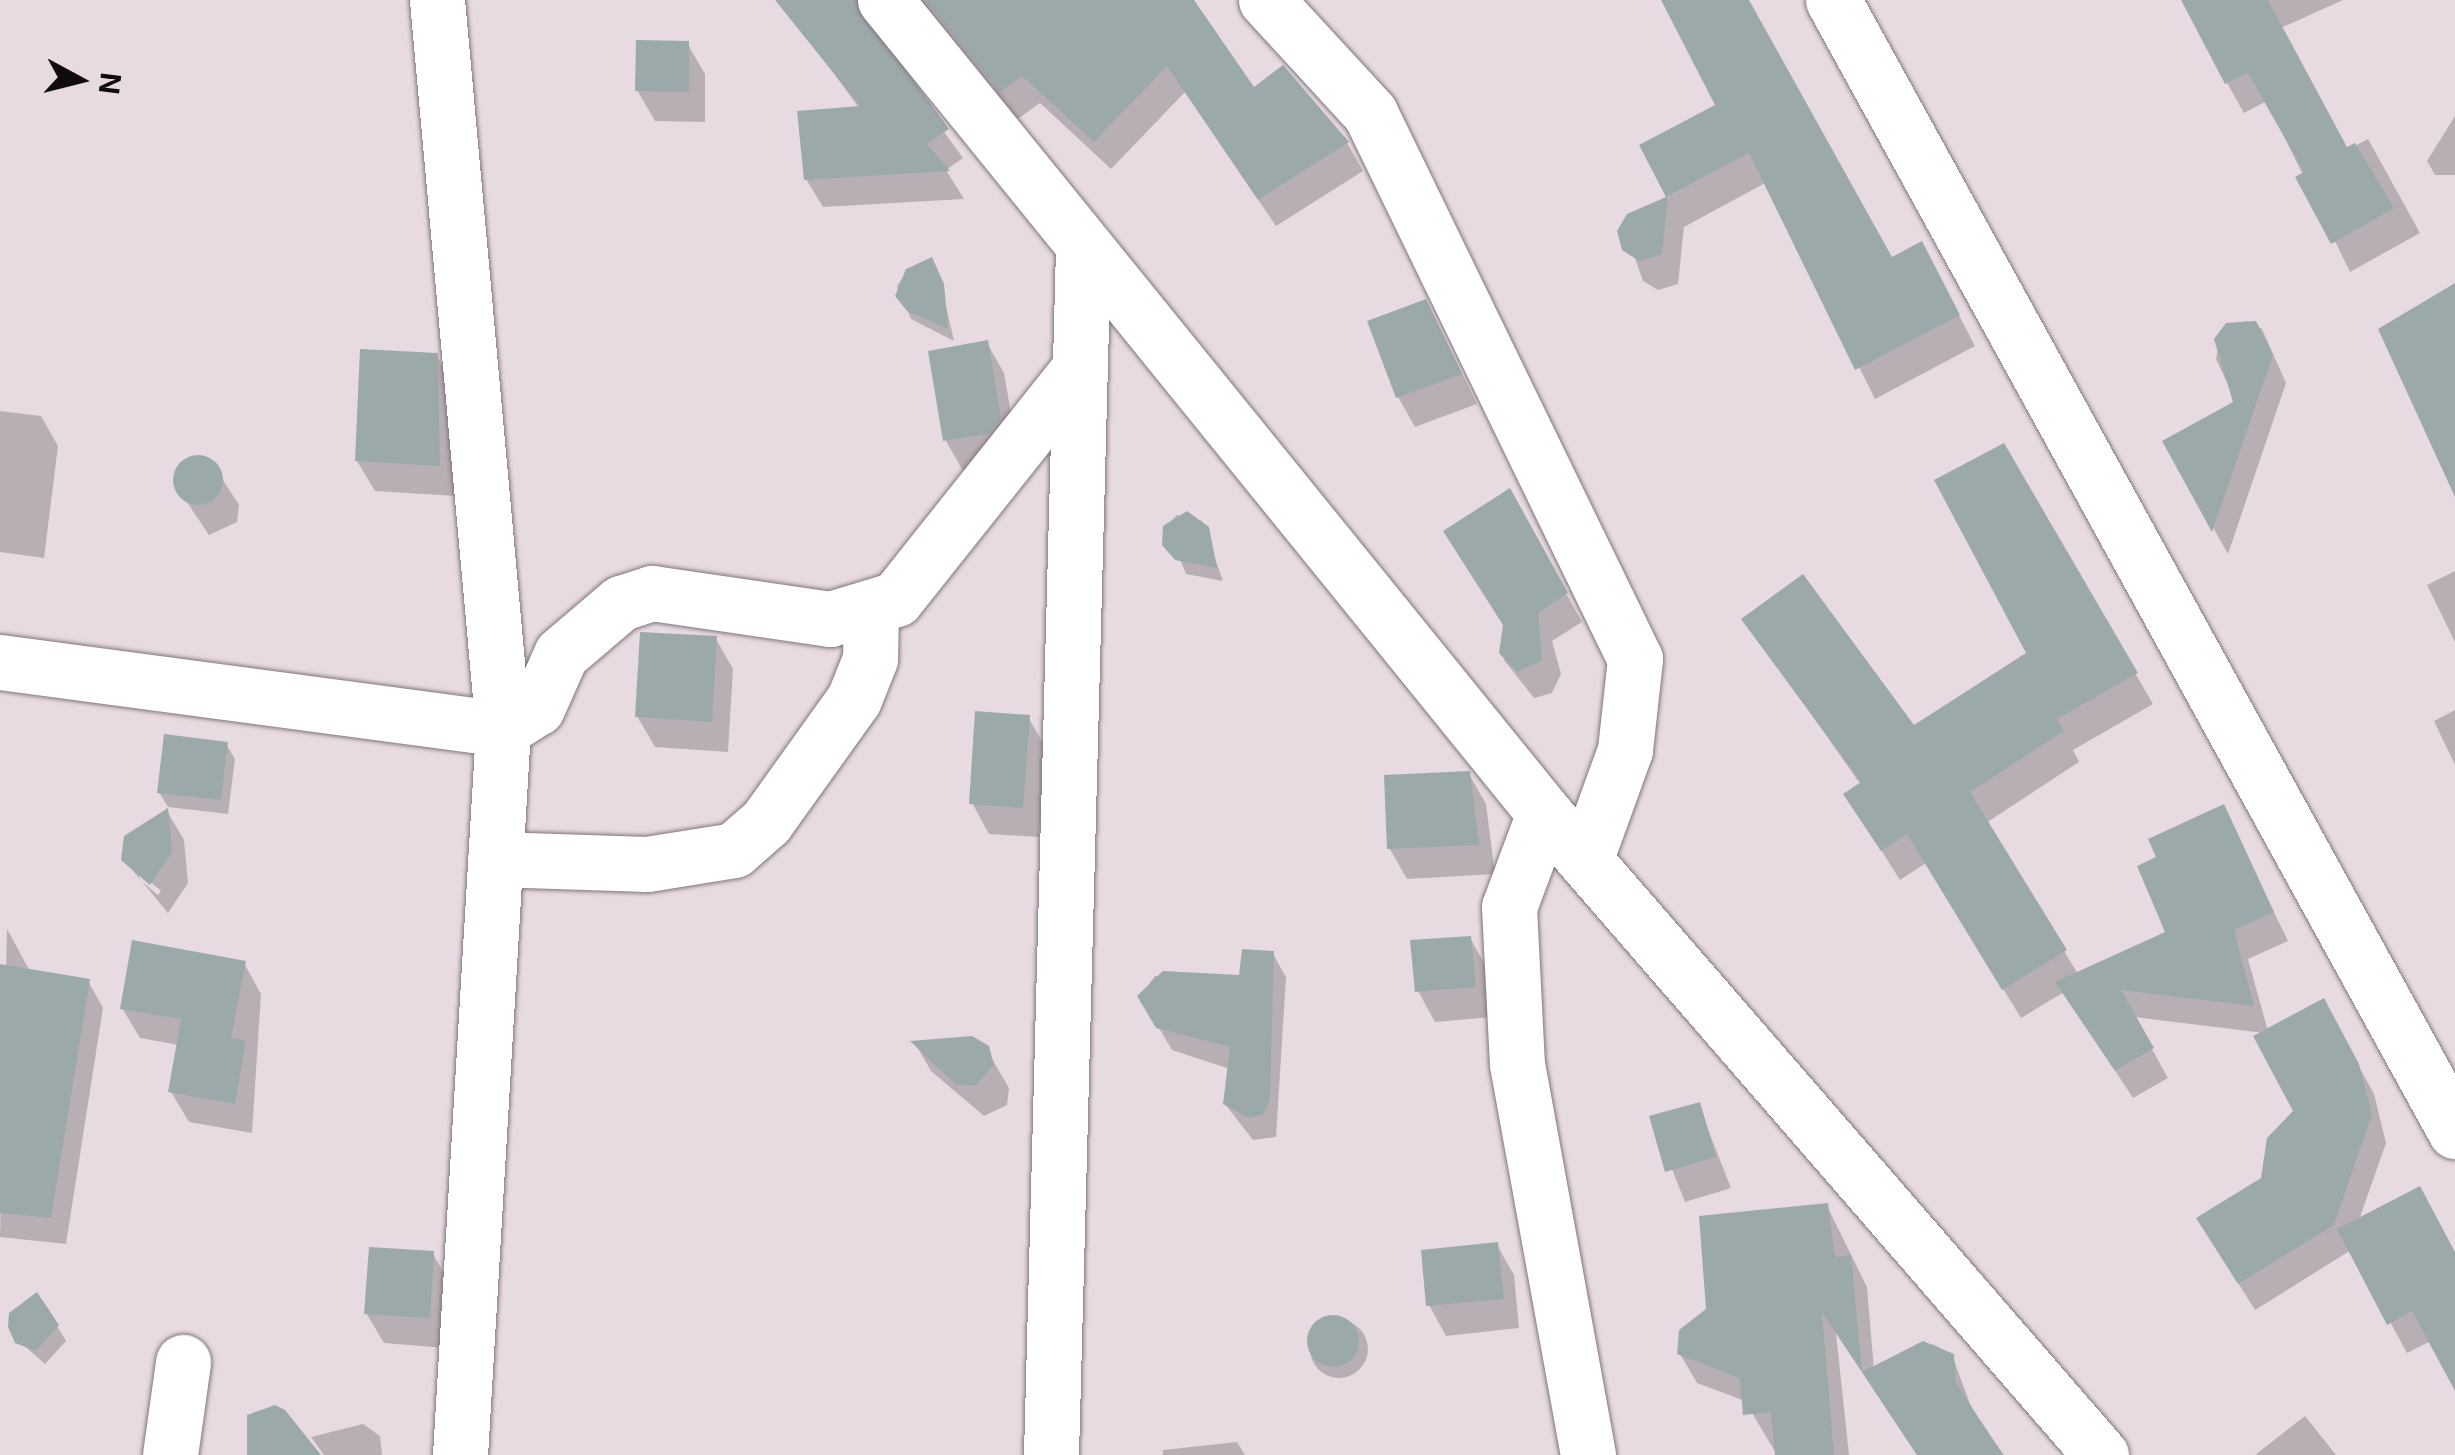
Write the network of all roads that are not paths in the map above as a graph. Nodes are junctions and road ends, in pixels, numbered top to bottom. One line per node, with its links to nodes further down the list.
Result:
1 (437, 0): 9 (street)
2 (885, 0): 5 (street)
3 (1266, 0): 11 (street)
4 (1834, 0): 13 (street)
5 (1083, 248): 6 (street); 10 (street)
6 (1079, 369): 7 (street); 17 (street)
7 (870, 612): 9 (street); 12 (street)
8 (0, 662): 9 (street)
9 (503, 728): 12 (street)
10 (1544, 813): 11 (street); 18 (street)
11 (1586, 858): 19 (street)
12 (495, 859): 16 (street)
13 (2455, 1132)
14 (183, 1362): 15 (street)
15 (170, 1455)
16 (460, 1455)
17 (1051, 1455)
18 (1588, 1455)
19 (2101, 1455)

